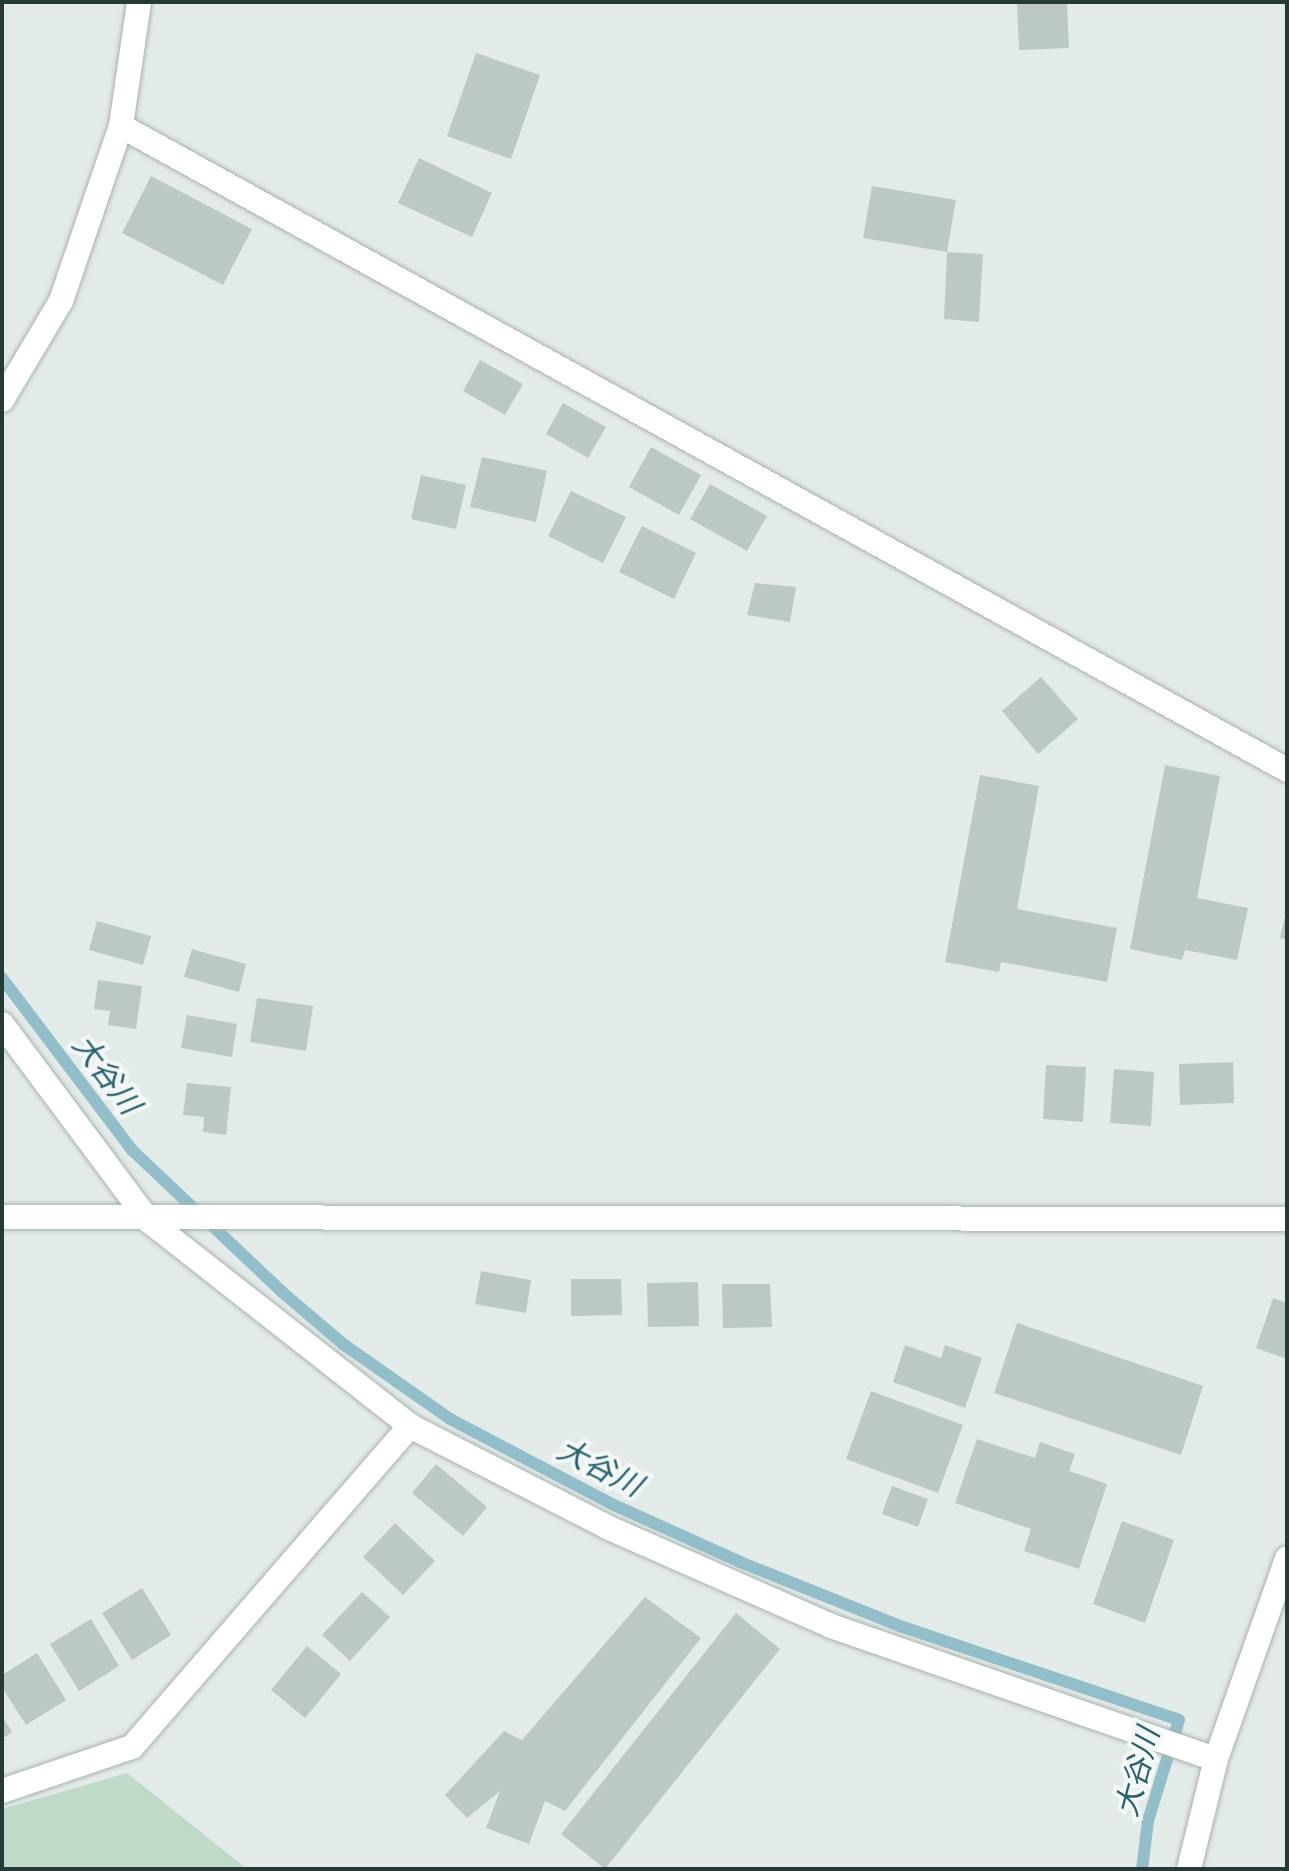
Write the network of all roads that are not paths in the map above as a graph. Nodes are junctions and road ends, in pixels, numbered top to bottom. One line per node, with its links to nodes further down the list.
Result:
1 (139, 2): 2 (street)
2 (121, 126): 3 (street); 4 (street)
3 (2, 400)
4 (1287, 770)
5 (2, 1024): 8 (street)
6 (2, 1217): 8 (street)
7 (1287, 1219): 8 (street)
8 (149, 1221): 9 (street)
9 (410, 1426): 11 (street); 12 (street)
10 (1287, 1558): 11 (street)
11 (1216, 1759): 13 (street)
12 (2, 1791)
13 (1189, 1869)

